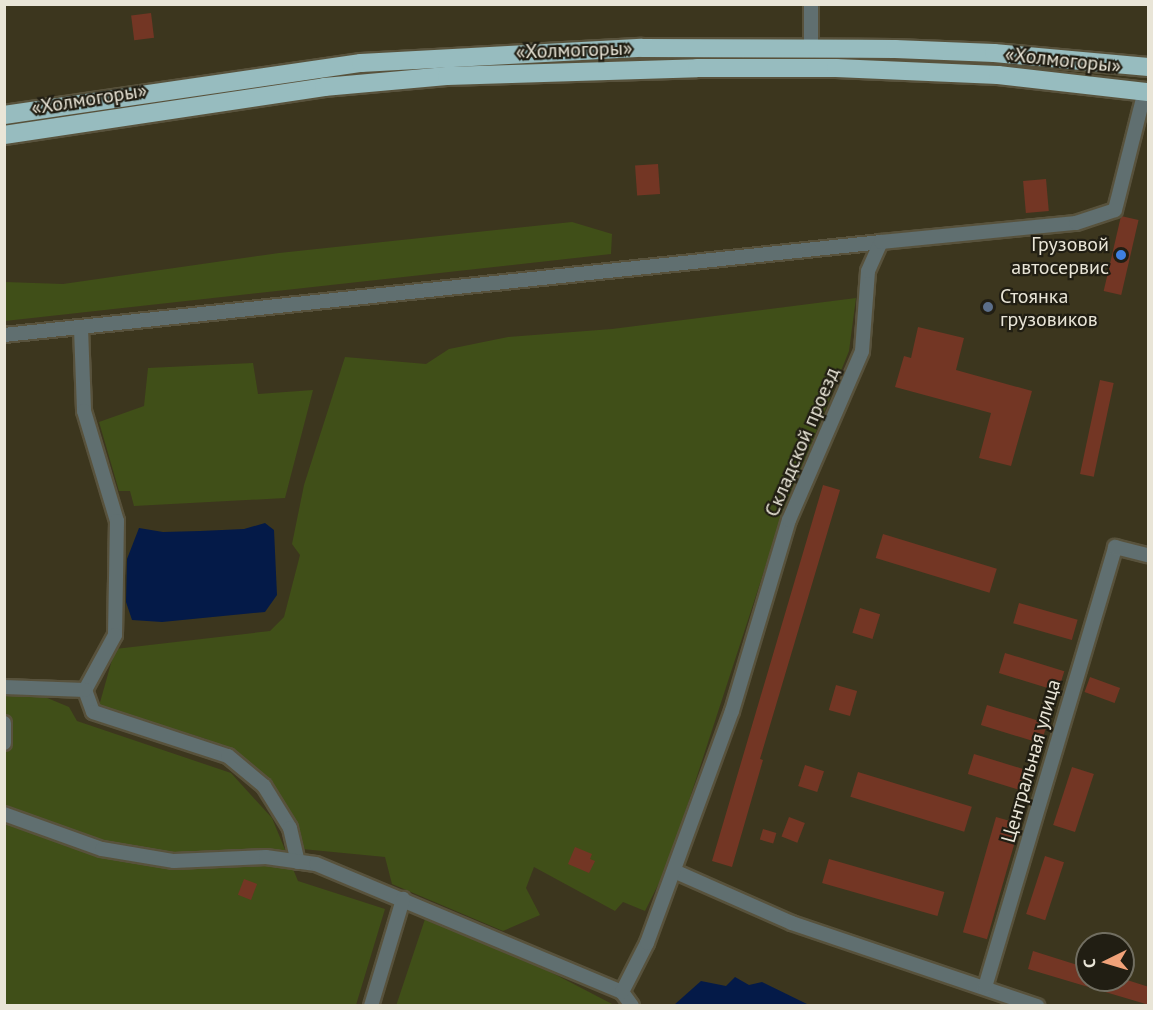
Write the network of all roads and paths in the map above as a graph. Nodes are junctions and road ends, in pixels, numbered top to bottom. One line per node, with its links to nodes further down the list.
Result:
1 (811, 4): 2 (street)
2 (811, 47): 3 (highway, «Холмогоры»); 5 (highway, «Холмогоры»)
3 (1149, 67)
4 (1147, 92): 6 (highway, «Холмогоры»); 7 (street)
5 (4, 115)
6 (4, 135)
7 (881, 242): 8 (street); 17 (street, Складской проезд)
8 (81, 328): 9 (street); 12 (street)
9 (4, 336)
10 (1149, 555): 19 (street, Центральная улица)
11 (4, 687): 12 (street)
12 (85, 690): 16 (street)
13 (4, 723): 14 (street)
14 (4, 743)
15 (4, 814): 16 (street)
16 (298, 861): 18 (street)
17 (674, 870): 19 (street); 20 (street, Складской проезд)
18 (403, 899): 20 (street); 21 (street)
19 (985, 987): 23 (street)
20 (622, 992): 22 (street)
21 (371, 1005)
22 (632, 1005)
23 (1037, 1005)

